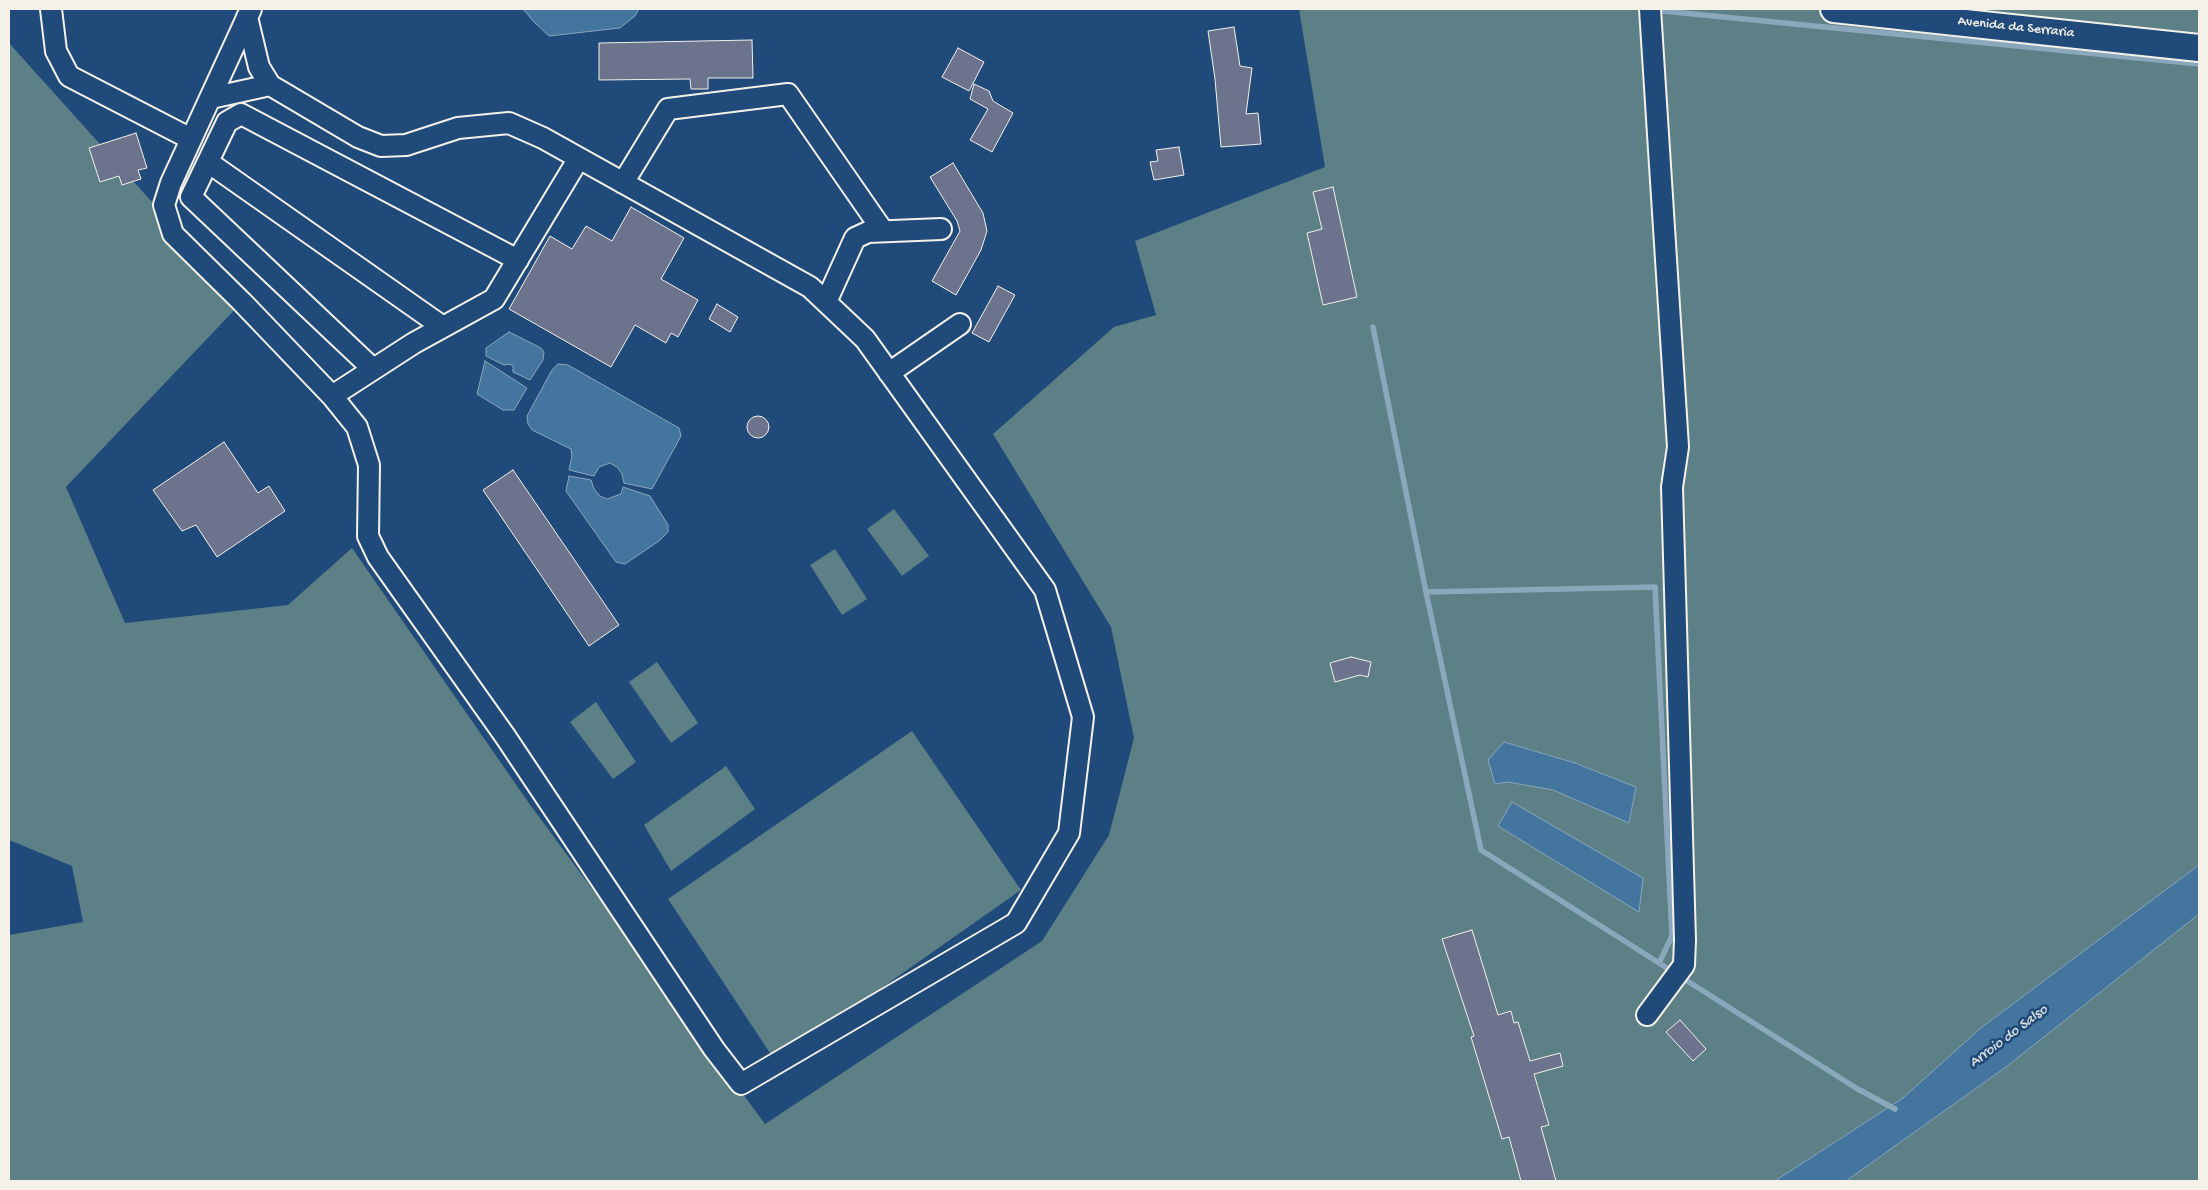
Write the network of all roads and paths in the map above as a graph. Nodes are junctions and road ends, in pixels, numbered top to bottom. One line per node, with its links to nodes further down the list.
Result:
1 (51, 9): 8 (street)
2 (1650, 9): 21 (street)
3 (1834, 9): 5 (main road, Avenida da Serraria)
4 (249, 13): 6 (street); 7 (street)
5 (2199, 48)
6 (270, 85): 7 (street); 9 (street)
7 (211, 98): 8 (street)
8 (191, 139): 20 (street)
9 (579, 158): 11 (street); 14 (street)
10 (208, 162): 14 (street); 17 (street); 18 (street)
11 (623, 183): 13 (street); 15 (street)
12 (940, 229): 13 (street)
13 (883, 231): 15 (street)
14 (518, 260): 17 (street)
15 (826, 302): 19 (street)
16 (960, 324): 19 (street)
17 (443, 327): 18 (street)
18 (373, 369): 20 (street)
19 (889, 372): 20 (street)
20 (332, 396)
21 (1647, 1015)

